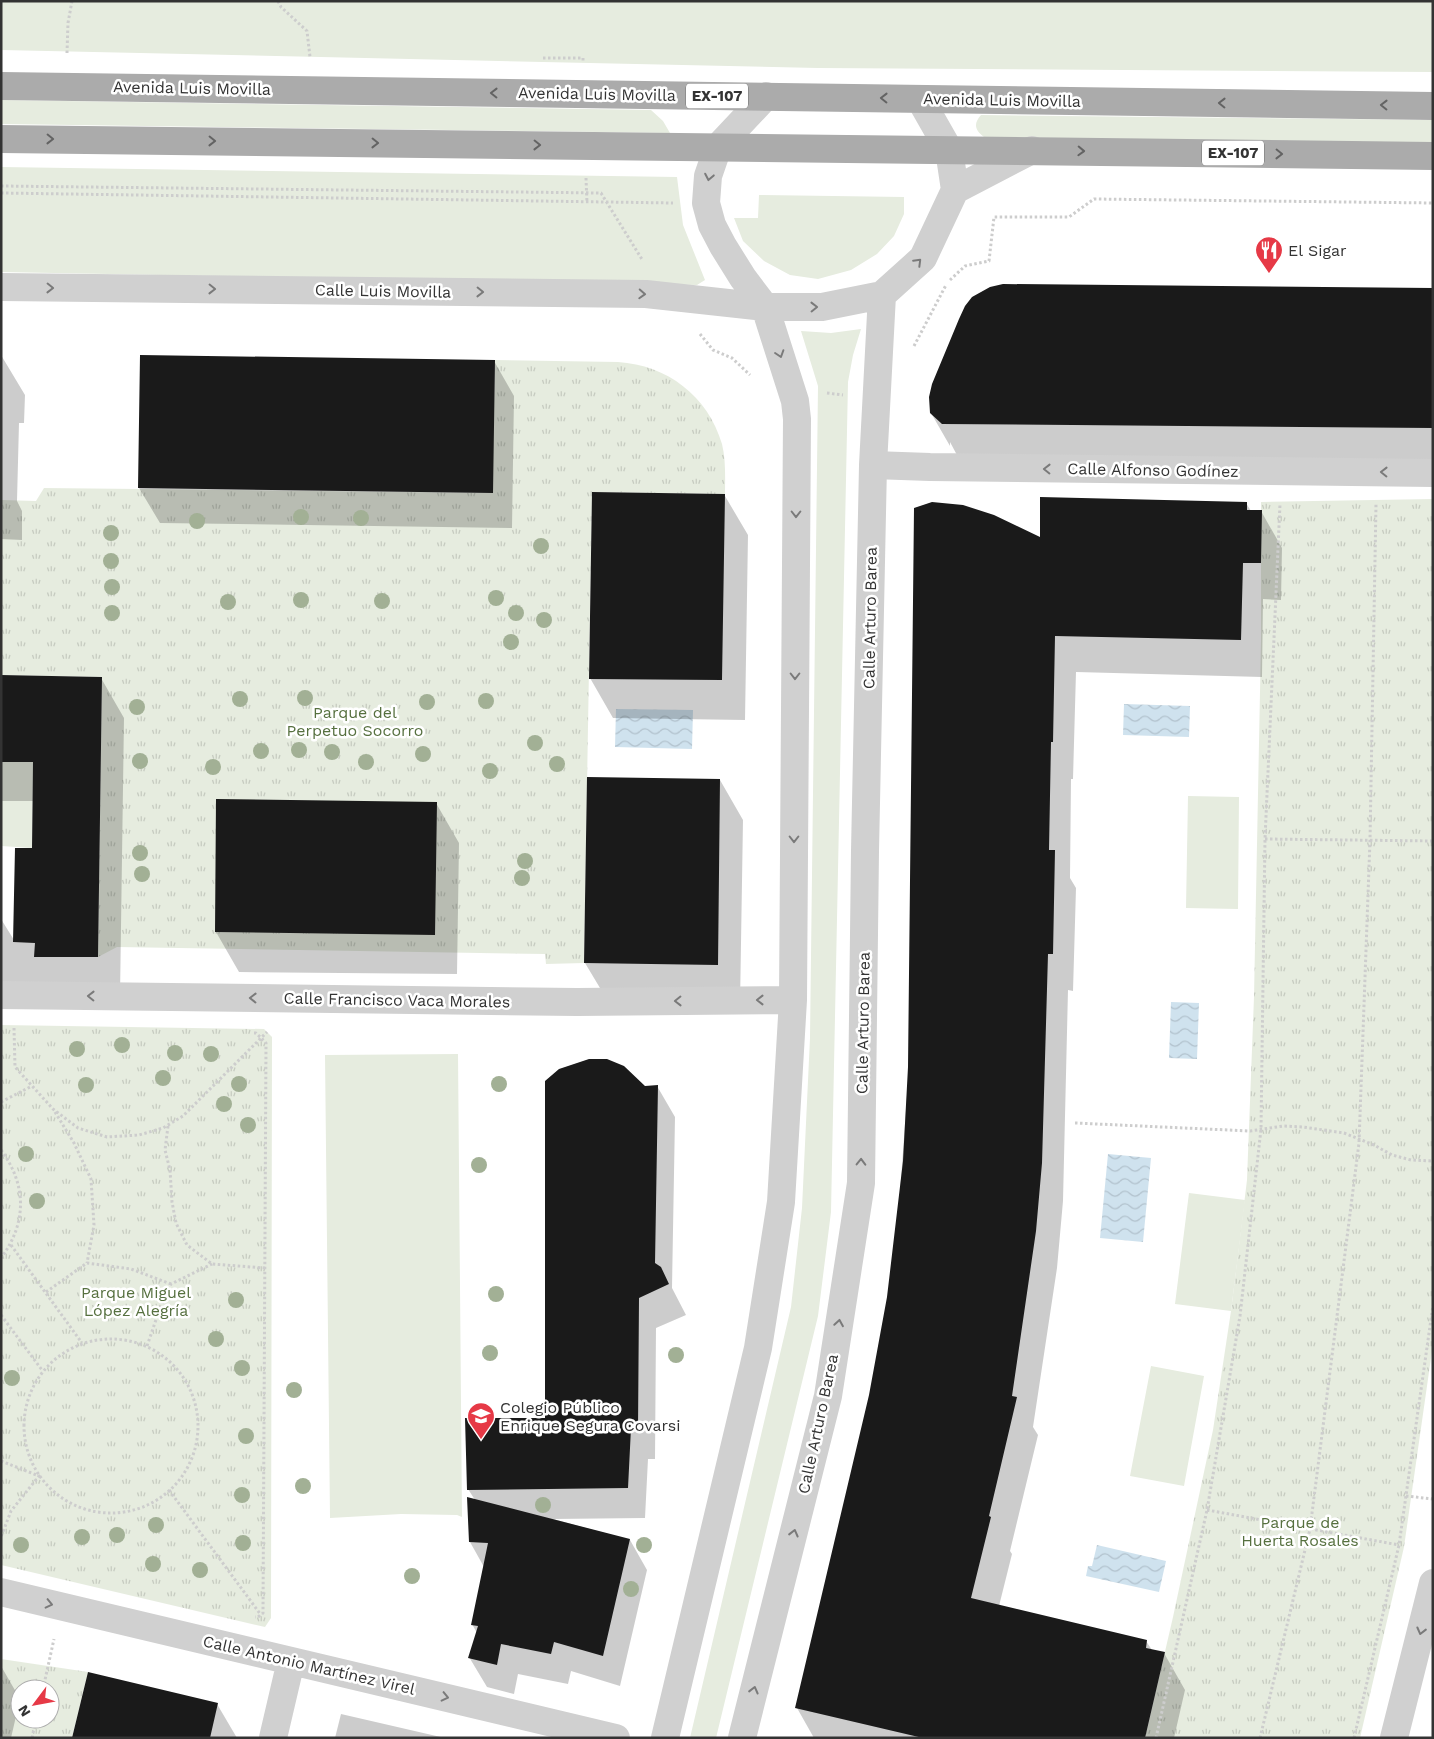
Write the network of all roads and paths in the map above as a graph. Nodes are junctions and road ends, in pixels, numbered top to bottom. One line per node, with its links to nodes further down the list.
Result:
1 (72, 1): 4 (path)
2 (278, 1): 5 (path)
3 (1, 86): 4 (main road, Avenida Luis Movilla / EX-107)
4 (65, 87): 5 (main road, Avenida Luis Movilla / EX-107)
5 (315, 90): 6 (main road, Avenida Luis Movilla / EX-107, one-way to 5)
6 (766, 96): 7 (main road, Avenida Luis Movilla / EX-107, one-way to 6); 10 (street)
7 (920, 99): 8 (main road, Avenida Luis Movilla / EX-107, one-way to 7); 11 (street)
8 (1433, 106)
9 (1, 139): 10 (main road, EX-107, one-way to 10)
10 (718, 147): 11 (main road, EX-107); 16 (street, one-way to 16)
11 (949, 150): 12 (main road, EX-107); 14 (street)
12 (1032, 150): 13 (main road, EX-107, one-way to 13); 14 (street)
13 (1433, 156)
14 (955, 190): 18 (street, one-way to 14)
15 (1, 193): 16 (path)
16 (706, 203): 19 (street)
17 (1, 287): 19 (street, Calle Luis Movilla, one-way to 19)
18 (882, 294): 19 (street, one-way to 18); 20 (street, Calle Arturo Barea)
19 (765, 307): 28 (street, one-way to 28)
20 (873, 465): 21 (street, Calle Alfonso Godínez, one-way to 20); 70 (street, Calle Arturo Barea, one-way to 20)
21 (1433, 473)
22 (1279, 504): 24 (path)
23 (1376, 504): 25 (path)
24 (1265, 839): 25 (path); 36 (path)
25 (1370, 840): 26 (path); 37 (path)
26 (1433, 840)
27 (8, 995): 28 (street, Calle Francisco Vaca Morales, one-way to 27); 31 (path)
28 (793, 1000): 69 (street)
29 (262, 1038): 35 (path)
30 (266, 1043): 44 (path)
31 (32, 1086): 32 (path); 33 (path)
32 (1, 1102)
33 (53, 1109): 35 (path); 42 (path)
34 (1075, 1122): 36 (path)
35 (168, 1125): 43 (path)
36 (1261, 1129): 37 (path); 58 (path)
37 (1359, 1139): 39 (path); 59 (path)
38 (1, 1150): 40 (path)
39 (1433, 1161)
40 (11, 1245): 41 (path); 46 (path)
41 (1, 1258)
42 (87, 1263): 45 (path); 46 (path)
43 (212, 1264): 44 (path); 45 (path)
44 (265, 1268): 55 (path)
45 (171, 1284): 51 (path)
46 (46, 1292): 50 (path)
47 (1433, 1305): 56 (path)
48 (1, 1315): 49 (path)
49 (3, 1320): 52 (path)
50 (82, 1343): 51 (path); 52 (path)
51 (147, 1346): 55 (path)
52 (42, 1370): 54 (path)
53 (1, 1461): 54 (path)
54 (39, 1476): 55 (path); 60 (path)
55 (170, 1490)
56 (1406, 1496): 57 (path); 61 (path)
57 (1433, 1498)
58 (1207, 1510): 59 (path); 71 (path)
59 (1310, 1529): 61 (path); 72 (path)
60 (1, 1536)
61 (1400, 1545): 73 (path)
62 (1433, 1583): 74 (street, one-way to 74)
63 (1, 1592): 64 (street, Calle Antonio Martínez Virel, one-way to 64)
64 (61, 1607): 65 (street, Calle Antonio Martínez Virel); 66 (path)
65 (291, 1661): 67 (street); 68 (street, Calle Antonio Martínez Virel, one-way to 68)
66 (44, 1679)
67 (273, 1738)
68 (616, 1738)
69 (665, 1738)
70 (742, 1738)
71 (1156, 1738)
72 (1260, 1738)
73 (1354, 1738)
74 (1394, 1738)

